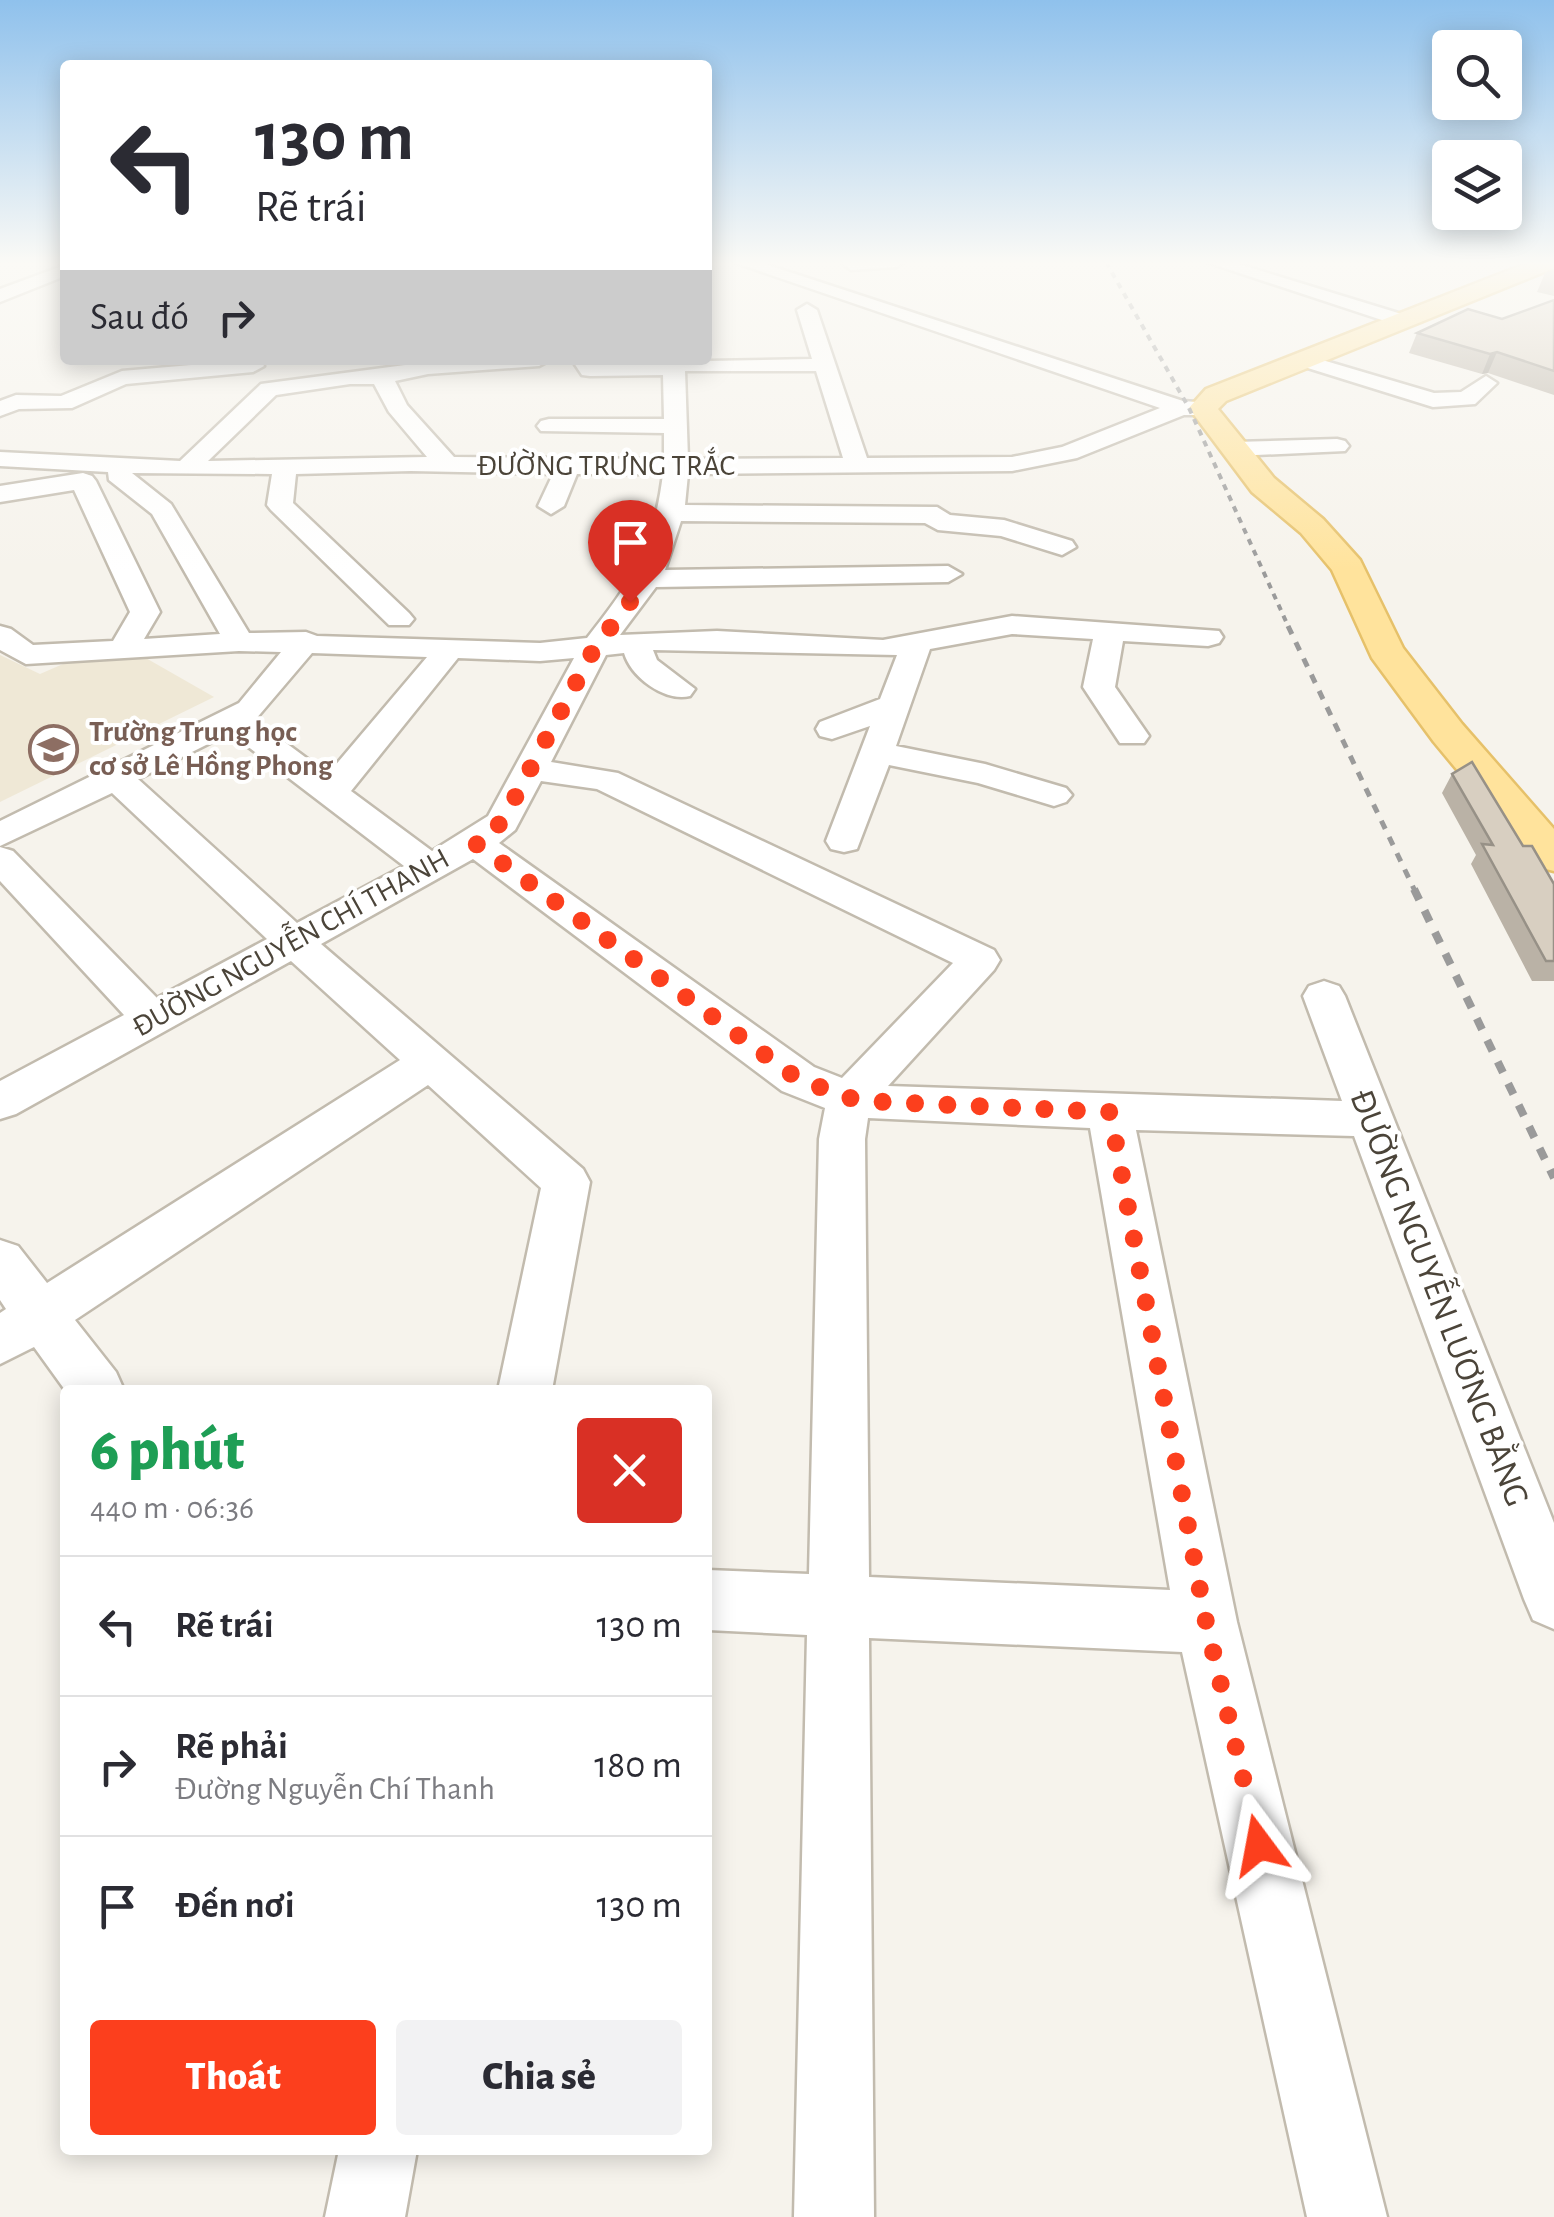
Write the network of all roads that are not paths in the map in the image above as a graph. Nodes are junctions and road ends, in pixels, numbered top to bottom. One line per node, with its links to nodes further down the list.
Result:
1 (424, 365): 11 (street)
2 (587, 365): 3 (street)
3 (654, 365)
4 (675, 365): 18 (street, ĐƯỜNG NGUYỄN CHÍ THANH)
5 (824, 365): 26 (street)
6 (1061, 365): 15 (street)
7 (1289, 365): 15 (main road)
8 (1320, 365): 12 (street)
9 (253, 366): 16 (street)
10 (355, 368): 11 (street); 29 (street)
11 (382, 377): 14 (street)
12 (1486, 383)
13 (430, 400): 14 (street)
14 (397, 407): 22 (street)
15 (1192, 408): 20 (main road); 23 (street, ĐƯỜNG TRƯNG TRẮC)
16 (0, 409)
17 (549, 426): 18 (street)
18 (675, 426): 25 (street, ĐƯỜNG NGUYỄN CHÍ THANH)
19 (1337, 446): 20 (street)
20 (1234, 449): 64 (main road)
21 (0, 459): 28 (street, ĐƯỜNG TRƯNG TRẮC)
22 (446, 465): 24 (street, ĐƯỜNG TRƯNG TRẮC); 27 (street, ĐƯỜNG TRƯNG TRẮC)
23 (928, 465): 26 (street, ĐƯỜNG TRƯNG TRẮC); 35 (street)
24 (285, 466): 29 (street, ĐƯỜNG TRƯNG TRẮC); 39 (street)
25 (676, 466): 26 (street, ĐƯỜNG TRƯNG TRẮC); 27 (street, ĐƯỜNG TRƯNG TRẮC); 34 (street, ĐƯỜNG NGUYỄN CHÍ THANH)
26 (858, 466)
27 (568, 467): 33 (street)
28 (156, 469): 29 (street, ĐƯỜNG TRƯNG TRẮC); 30 (street)
29 (186, 469)
30 (118, 475): 31 (street); 44 (street)
31 (83, 481): 32 (street); 50 (street)
32 (0, 494)
33 (551, 506)
34 (671, 514): 35 (street); 38 (street, ĐƯỜNG NGUYỄN CHÍ THANH)
35 (937, 518): 36 (street); 37 (street)
36 (1062, 546)
37 (948, 574): 38 (street); 41 (street)
38 (648, 578): 49 (street, ĐƯỜNG NGUYỄN CHÍ THANH)
39 (399, 620)
40 (1110, 631): 41 (street); 43 (street); 55 (street)
41 (960, 634): 47 (street)
42 (0, 635): 50 (street)
43 (1208, 637)
44 (240, 642): 45 (street); 50 (street)
45 (306, 642): 48 (street); 53 (street)
46 (636, 643): 47 (street); 49 (street); 51 (street)
47 (916, 643): 52 (street)
48 (450, 649): 49 (street); 59 (street)
49 (594, 649): 57 (street, ĐƯỜNG NGUYỄN CHÍ THANH)
50 (123, 650)
51 (679, 689)
52 (894, 706): 54 (street); 56 (street)
53 (233, 719): 58 (street); 59 (street)
54 (832, 729)
55 (1132, 736)
56 (877, 752): 60 (street); 62 (street)
57 (530, 768): 63 (street, ĐƯỜNG NGUYỄN CHÍ THANH); 71 (street)
58 (116, 777): 61 (street); 67 (street)
59 (331, 793): 66 (street)
60 (1054, 795)
61 (0, 835)
62 (844, 840)
63 (475, 843): 66 (street, ĐƯỜNG NGUYỄN CHÍ THANH); 71 (street)
64 (1554, 858)
65 (0, 859): 69 (street)
66 (430, 868): 67 (street, ĐƯỜNG NGUYỄN CHÍ THANH)
67 (294, 942): 69 (street, ĐƯỜNG NGUYỄN CHÍ THANH); 70 (street)
68 (1324, 996): 74 (street, ĐƯỜNG NGUYỄN LƯƠNG BẰNG)
69 (152, 1019): 72 (street, ĐƯỜNG NGUYỄN CHÍ THANH)
70 (430, 1062): 76 (street); 78 (street)
71 (850, 1098): 73 (street); 81 (street)
72 (0, 1102)
73 (1110, 1112): 74 (street); 82 (street)
74 (1371, 1120): 79 (street, ĐƯỜNG NGUYỄN LƯƠNG BẰNG)
75 (0, 1260): 76 (street)
76 (20, 1328): 77 (street)
77 (91, 1385)
78 (526, 1385)
79 (1554, 1599)
80 (712, 1600): 81 (street)
81 (838, 1605): 82 (street); 85 (street)
82 (1206, 1622): 86 (street)
83 (377, 2155): 84 (street)
84 (365, 2217)
85 (834, 2217)
86 (1347, 2217)

